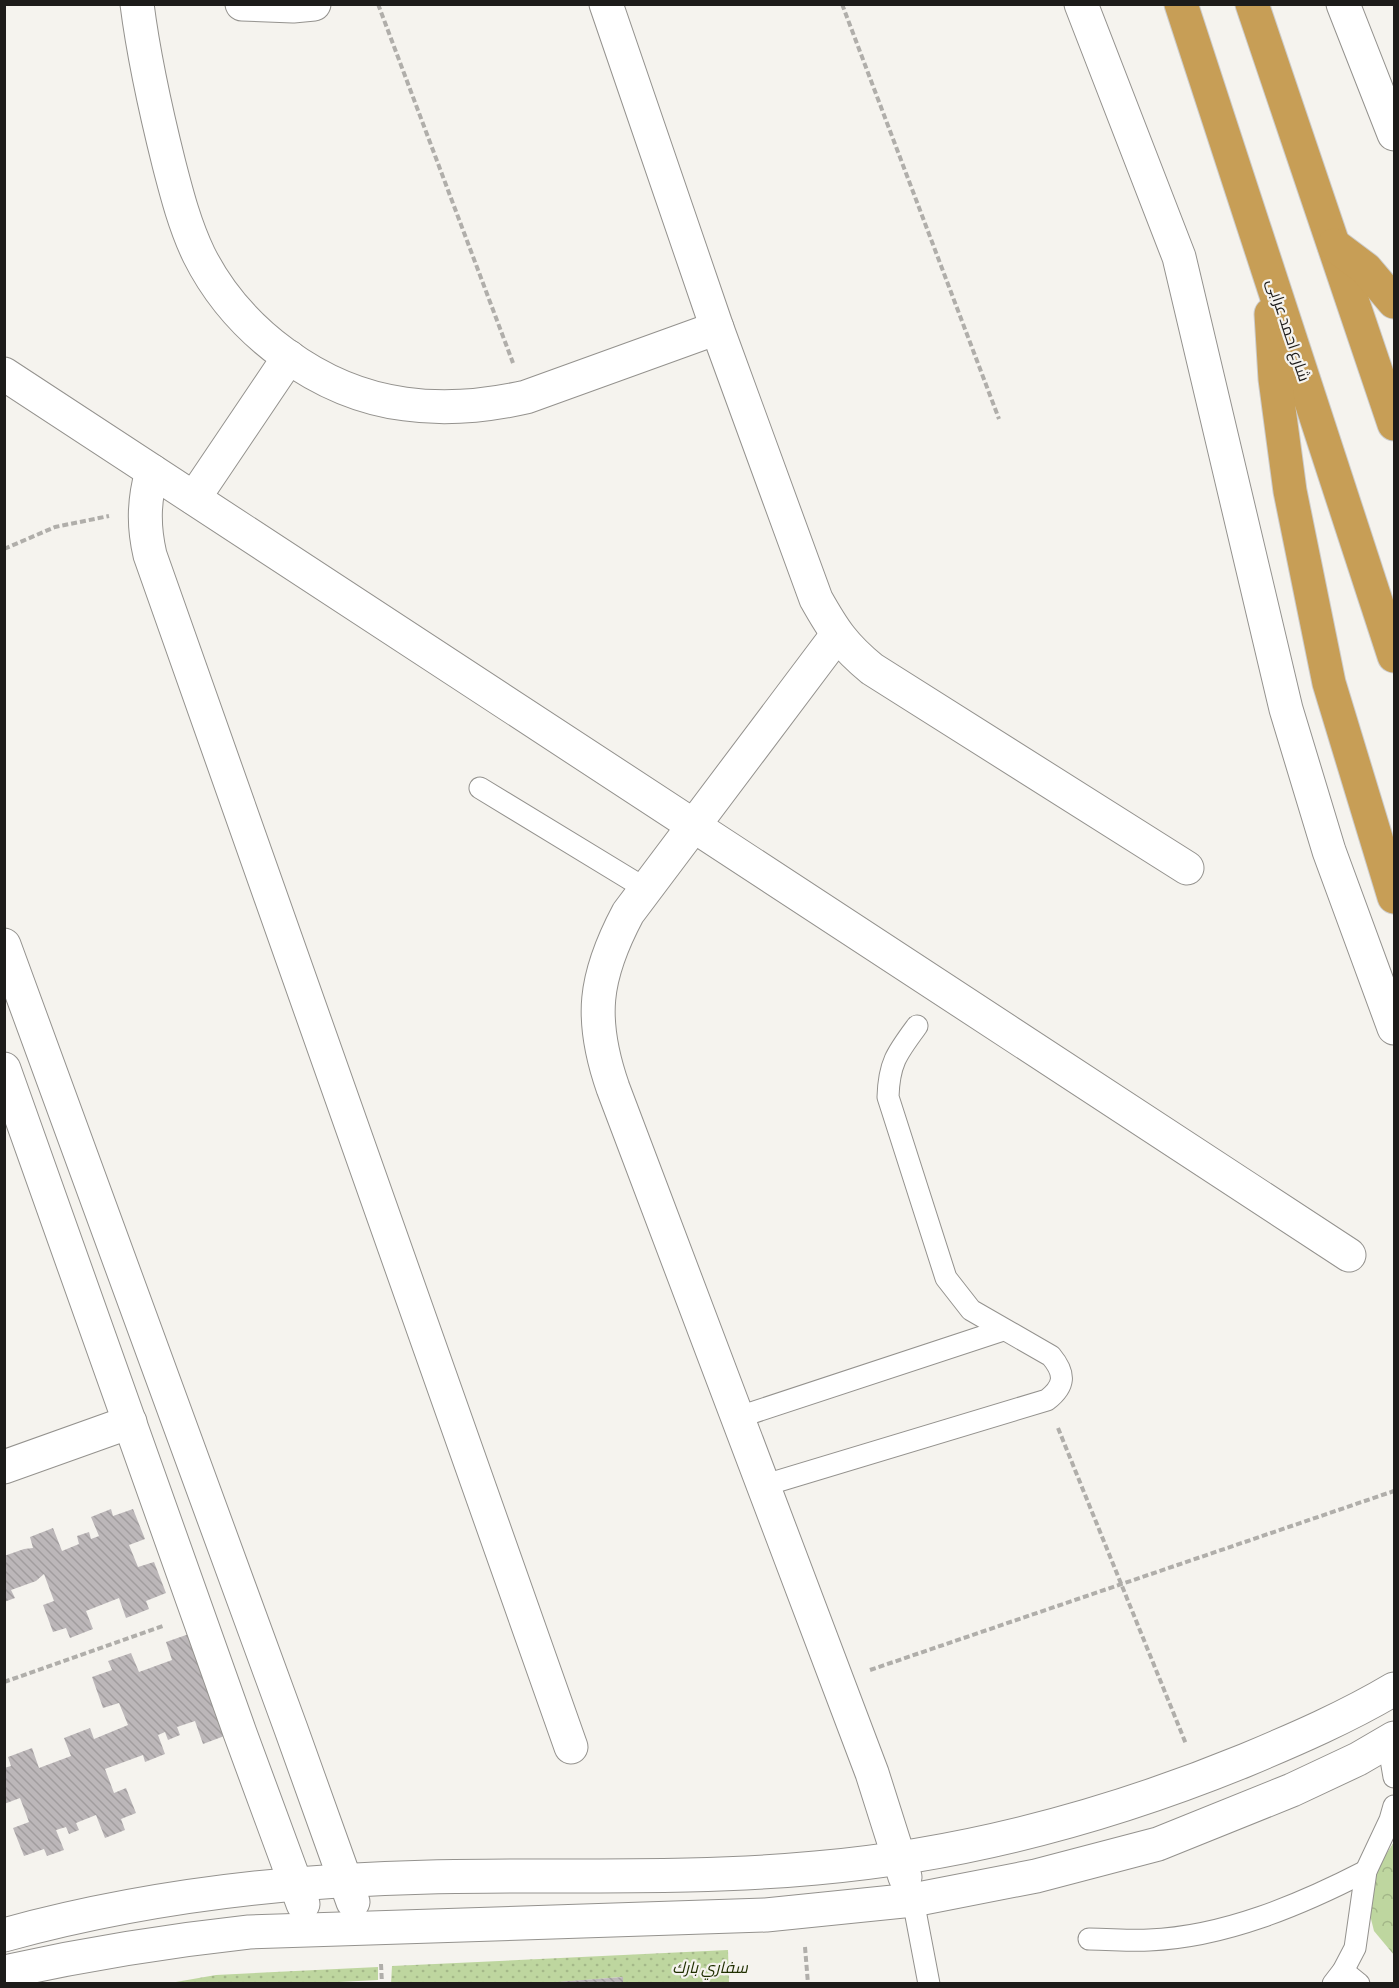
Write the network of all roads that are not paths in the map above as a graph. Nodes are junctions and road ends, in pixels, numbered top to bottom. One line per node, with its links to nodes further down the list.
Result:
1 (137, 4): 14 (street)
2 (242, 4): 3 (street)
3 (314, 4)
4 (606, 4): 13 (street)
5 (1081, 4): 28 (street)
6 (1181, 4): 11 (highway, شارع احمد عرابى)
7 (1252, 4): 10 (highway)
8 (1343, 4): 9 (street)
9 (1395, 134)
10 (1334, 245): 12 (highway); 16 (highway)
11 (1268, 265): 20 (highway, شارع احمد عرابى); 25 (highway)
12 (1395, 302)
13 (717, 328): 14 (street); 19 (street)
14 (289, 357): 18 (street)
15 (4, 374): 17 (street)
16 (1395, 424)
17 (152, 471): 18 (street); 40 (street)
18 (194, 498): 22 (street)
19 (837, 635): 22 (street); 23 (street)
20 (1395, 656)
21 (480, 788): 24 (lane)
22 (694, 826): 24 (street); 32 (street)
23 (1187, 868)
24 (646, 889): 34 (street)
25 (1395, 897)
26 (4, 945): 30 (street)
27 (917, 1026): 33 (lane)
28 (1395, 1028)
29 (4, 1069): 31 (street)
30 (100, 1207): 31 (street); 45 (street)
31 (59, 1221): 35 (street)
32 (1349, 1255)
33 (1003, 1330): 34 (lane); 37 (lane)
34 (736, 1418): 37 (street)
35 (130, 1422): 36 (street); 46 (street)
36 (4, 1467)
37 (762, 1486): 43 (street)
38 (1395, 1689): 43 (street)
39 (1391, 1740): 41 (lane); 47 (street)
40 (571, 1747)
41 (1395, 1777)
42 (1395, 1806): 44 (lane)
43 (899, 1858): 45 (street); 47 (street)
44 (1366, 1871): 51 (lane); 53 (lane)
45 (345, 1881): 46 (street); 48 (street)
46 (295, 1885): 49 (street); 50 (street)
47 (913, 1900): 48 (street); 54 (lane)
48 (362, 1928): 49 (street)
49 (313, 1929): 52 (street)
50 (4, 1935)
51 (1089, 1939)
52 (4, 1972)
53 (1345, 1979)
54 (929, 1983)

